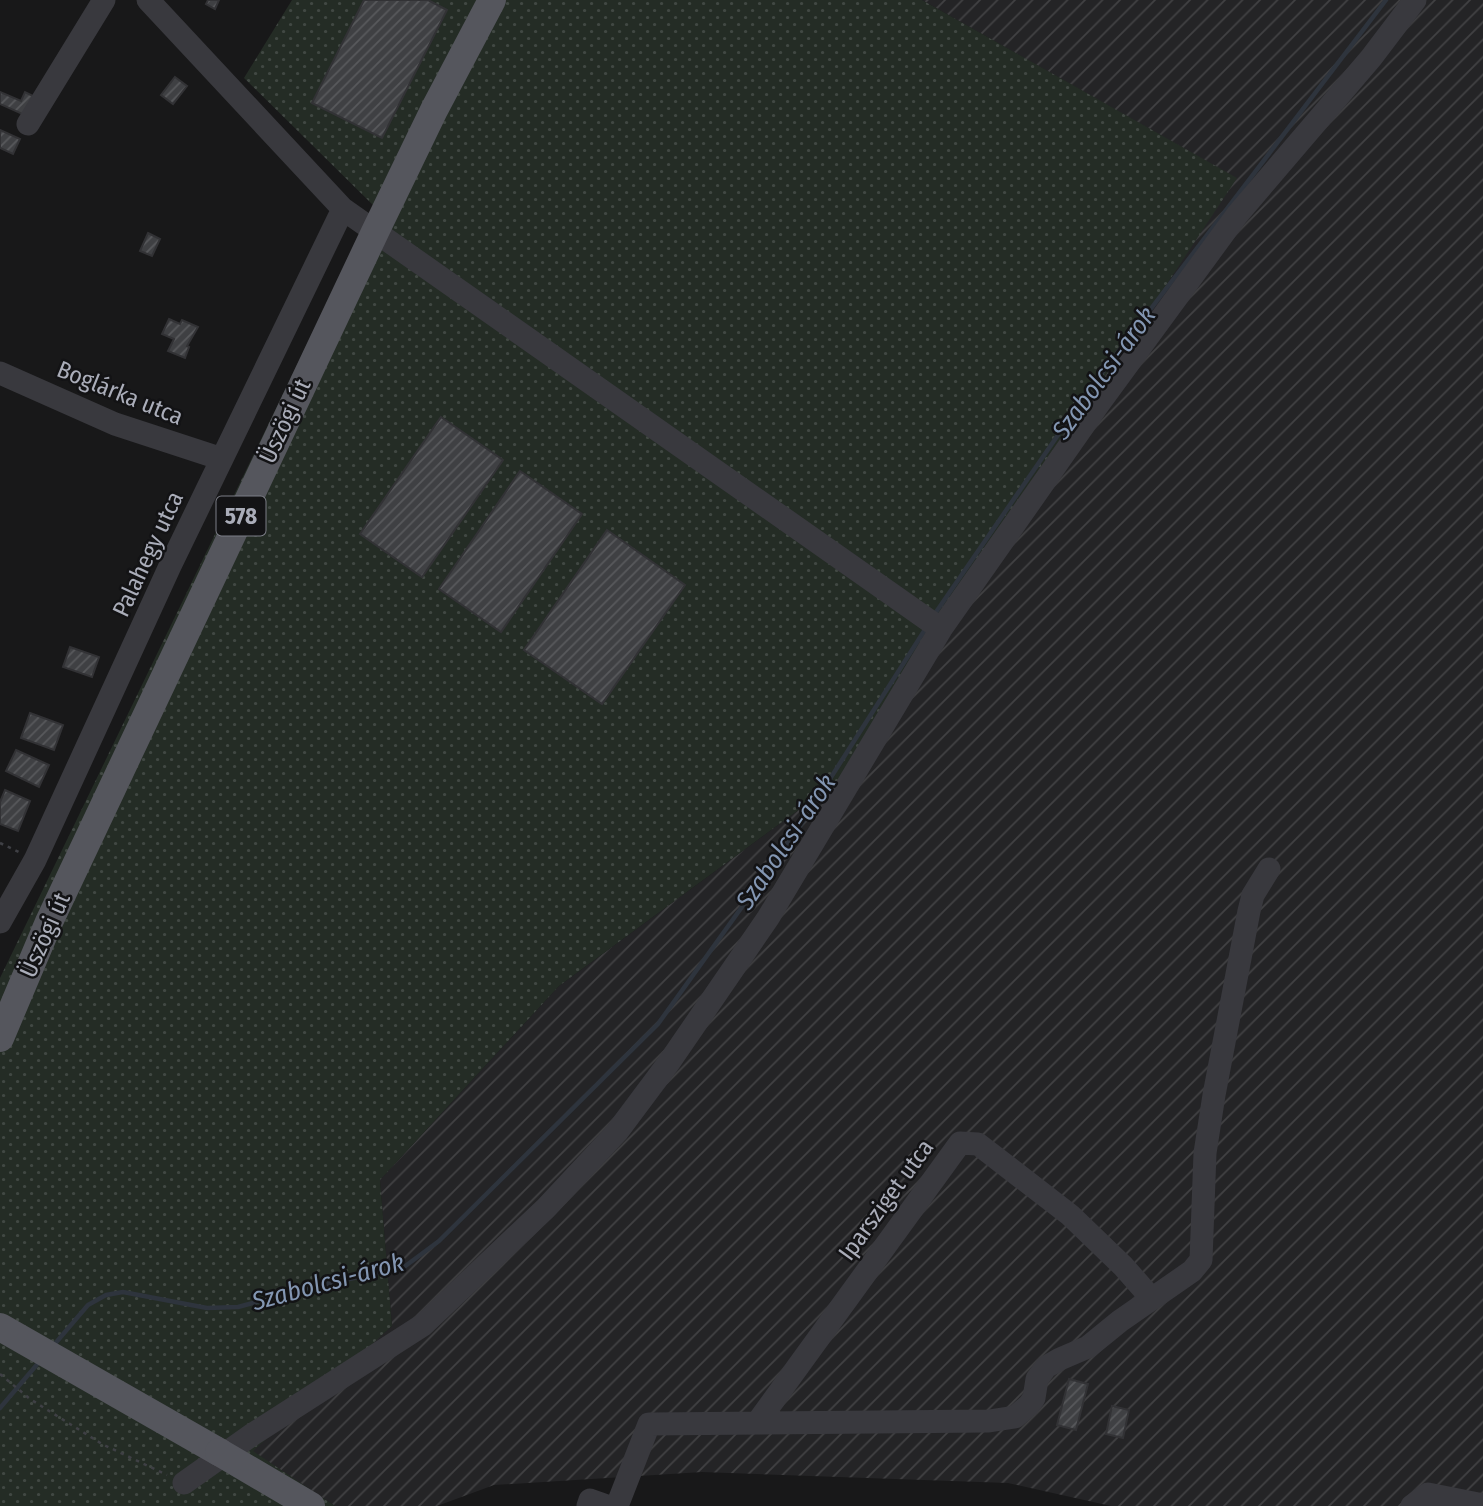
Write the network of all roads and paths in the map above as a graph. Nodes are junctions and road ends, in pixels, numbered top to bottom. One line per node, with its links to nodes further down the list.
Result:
1 (104, 0): 5 (street)
2 (148, 0): 6 (street)
3 (492, 0): 7 (main road, Üszögi út / 578)
4 (1415, 0): 10 (street)
5 (28, 124)
6 (343, 209): 7 (street); 9 (street, Palahegy utca)
7 (375, 232): 10 (street); 13 (main road, Üszögi út / 578)
8 (0, 373): 9 (street, Boglárka utca)
9 (222, 459): 12 (street, Palahegy utca)
10 (934, 624): 18 (street)
11 (1269, 869): 14 (street)
12 (0, 922)
13 (0, 1038)
14 (1152, 1299): 17 (street); 17 (street, Iparsziget utca)
15 (0, 1327): 20 (main road, bridge)
16 (0, 1374): 18 (path)
17 (757, 1423): 23 (street)
18 (184, 1483)
19 (1483, 1505): 24 (street)
20 (311, 1506)
21 (588, 1506): 22 (street)
22 (607, 1506)
23 (617, 1506)
24 (1412, 1506)

